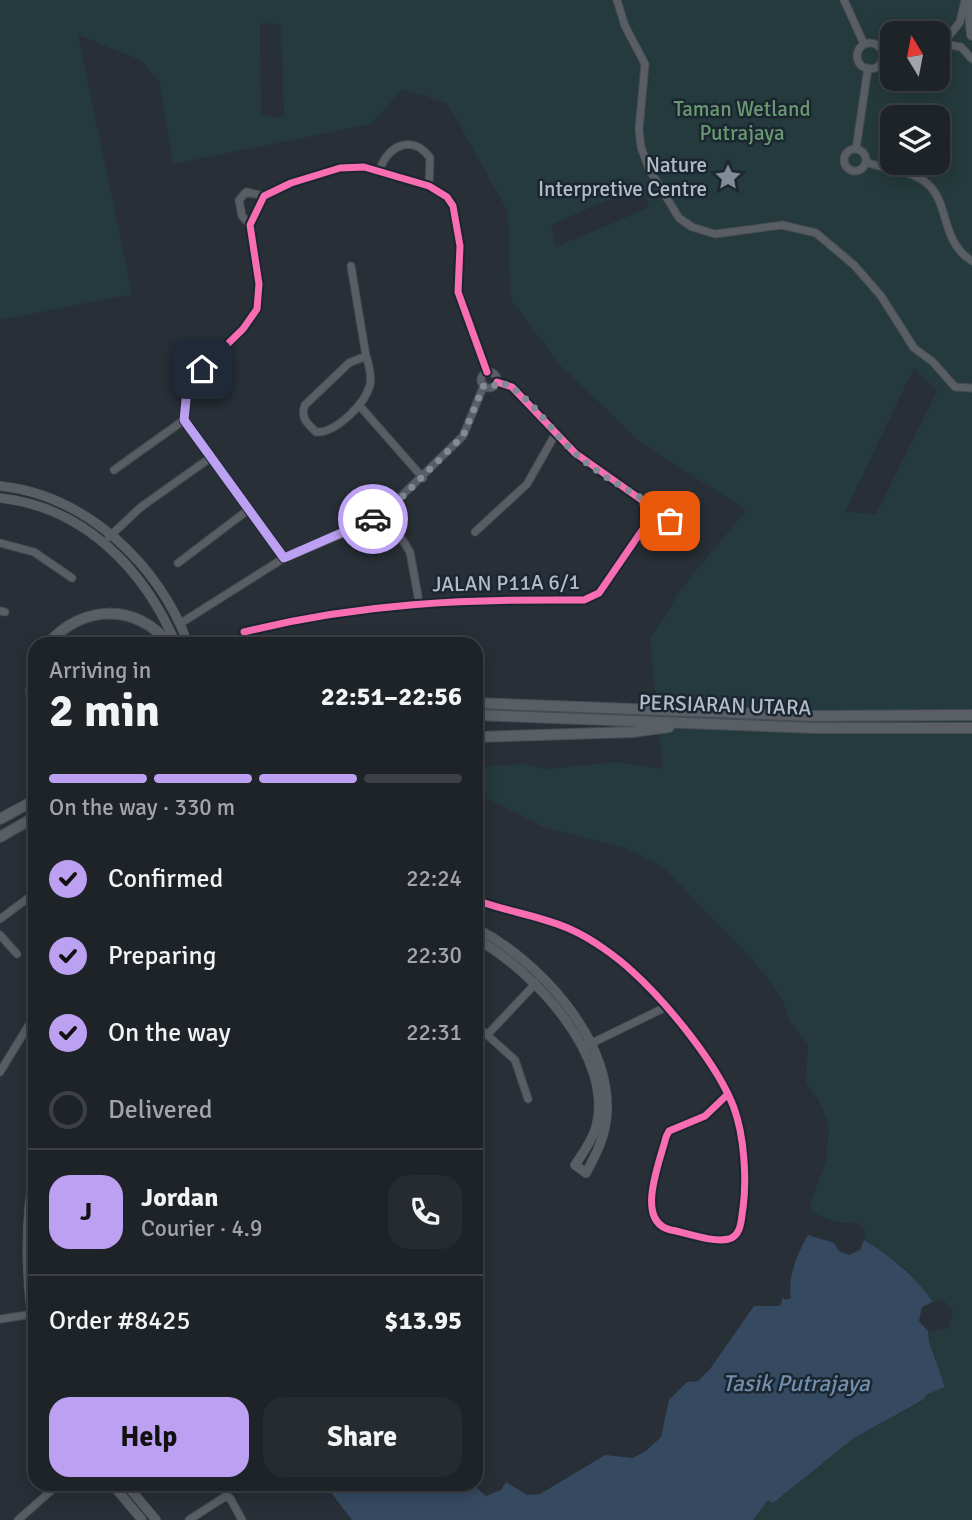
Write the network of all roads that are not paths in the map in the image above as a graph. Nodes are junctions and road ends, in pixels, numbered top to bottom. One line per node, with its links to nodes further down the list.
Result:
1 (617, 0): 24 (street)
2 (844, 0): 6 (street)
3 (967, 0): 4 (street); 5 (main road)
4 (950, 33)
5 (972, 35)
6 (864, 44): 8 (street); 11 (street)
7 (950, 45): 9 (street)
8 (880, 49)
9 (972, 59)
10 (880, 64): 11 (street)
11 (868, 68): 12 (street)
12 (856, 149): 13 (street); 13 (street)
13 (866, 162): 18 (street)
14 (379, 172): 15 (street); 15 (street); 16 (street)
15 (429, 186): 21 (street)
16 (264, 196): 17 (street); 17 (street)
17 (250, 225): 26 (street)
18 (972, 261)
19 (351, 266): 20 (street)
20 (366, 356): 25 (street); 25 (street)
21 (487, 372): 22 (street); 23 (street)
22 (497, 382): 23 (street); 27 (street)
23 (484, 385): 30 (street)
24 (972, 388)
25 (359, 405): 30 (street)
26 (184, 420): 28 (street); 29 (street)
27 (556, 433): 33 (street); 36 (street)
28 (210, 458): 34 (street); 37 (street)
29 (114, 470)
30 (423, 478): 35 (street)
31 (0, 486): 37 (street)
32 (0, 498): 37 (street)
33 (643, 501): 38 (street, JALAN P11A 6/1); 38 (street)
34 (248, 510): 40 (street); 41 (street)
35 (386, 512): 40 (street); 43 (street)
36 (475, 532)
37 (108, 538): 44 (street); 48 (street)
38 (637, 540): 43 (street, JALAN P11A 6/1)
39 (0, 543): 42 (street)
40 (284, 558): 44 (street)
41 (178, 563)
42 (72, 578)
43 (419, 602): 45 (street, JALAN P11A 6/1)
44 (181, 623): 49 (street)
45 (244, 632)
46 (57, 637): 47 (main road)
47 (162, 637)
48 (172, 637)
49 (186, 637)
50 (483, 703): 52 (main road, PERSIARAN UTARA)
51 (483, 715): 53 (main road, PERSIARAN UTARA)
52 (972, 715)
53 (696, 723): 54 (main road, PERSIARAN UTARA); 55 (main road)
54 (972, 728)
55 (483, 737)
56 (28, 804): 57 (main road)
57 (0, 819)
58 (28, 821): 59 (main road)
59 (0, 837)
60 (28, 898): 62 (street)
61 (483, 902): 68 (street)
62 (0, 919)
63 (483, 932): 72 (street)
64 (0, 935): 66 (street)
65 (483, 943): 67 (street)
66 (17, 954)
67 (536, 983): 71 (street); 72 (street)
68 (666, 1007): 72 (street); 74 (street)
69 (28, 1026): 73 (street)
70 (483, 1030): 71 (street)
71 (488, 1034): 75 (street)
72 (586, 1046): 72 (street)
73 (0, 1072)
74 (728, 1094): 74 (street)
75 (528, 1099)
76 (28, 1214): 77 (street)
77 (28, 1282)
78 (28, 1315): 79 (street)
79 (0, 1319)
80 (51, 1491): 83 (street)
81 (117, 1491): 84 (street)
82 (132, 1491): 85 (street)
83 (18, 1520)
84 (142, 1520)
85 (156, 1520)
86 (189, 1520): 87 (street)
87 (242, 1520)

